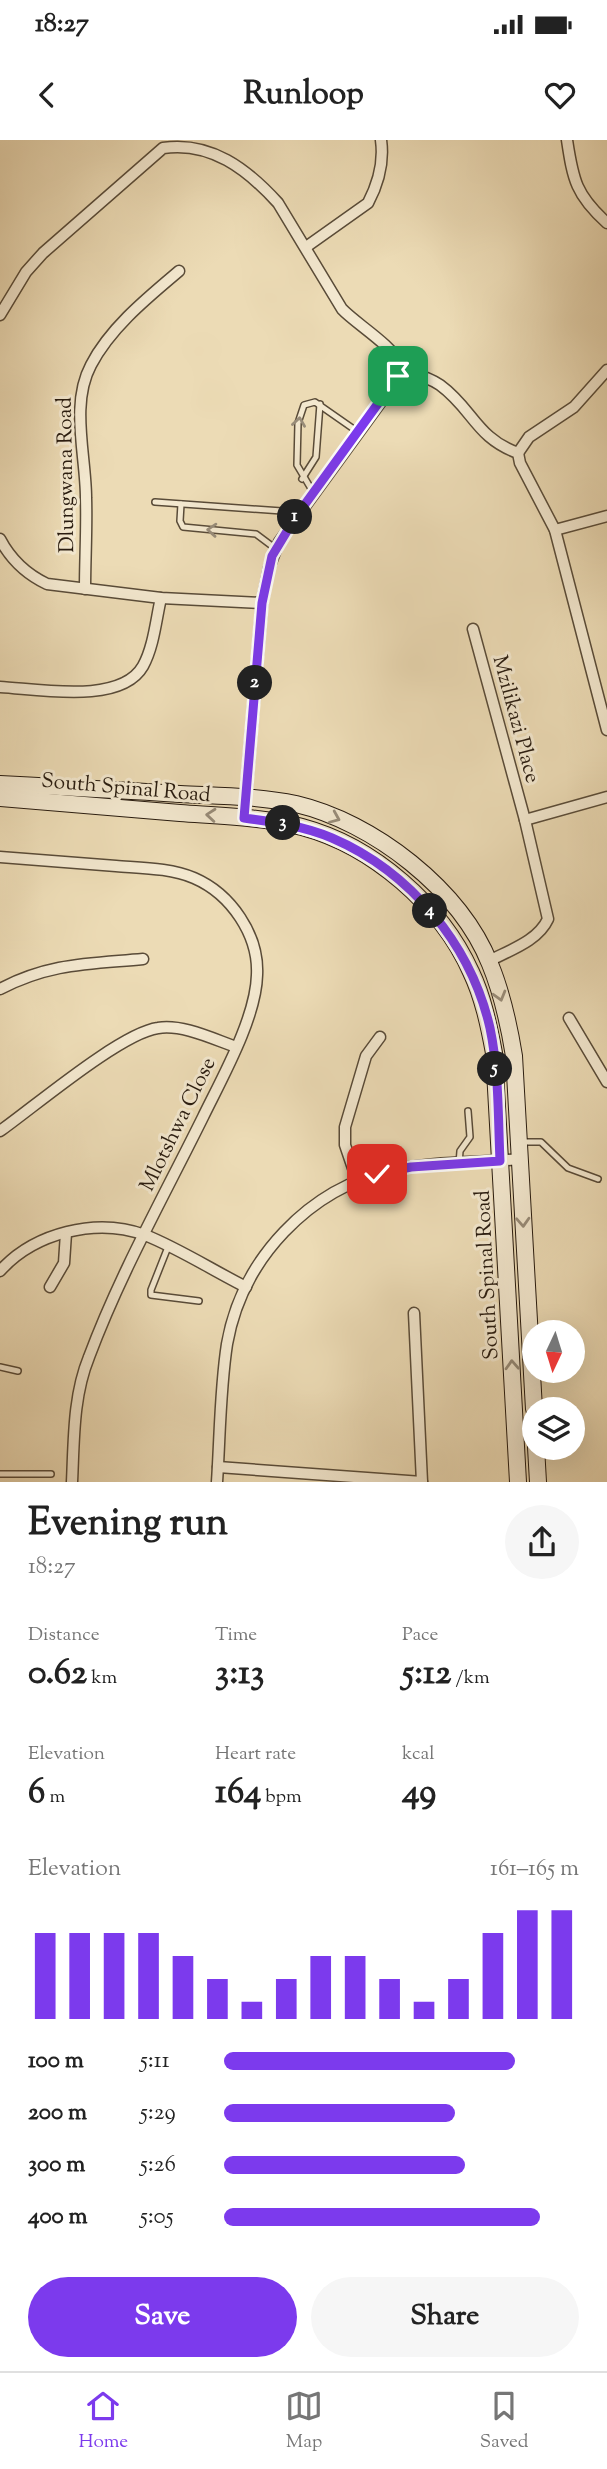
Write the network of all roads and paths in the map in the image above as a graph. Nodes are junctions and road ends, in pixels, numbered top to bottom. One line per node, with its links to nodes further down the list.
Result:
1 (381, 140): 5 (street)
2 (567, 140): 4 (street)
3 (160, 144): 5 (street); 7 (street)
4 (607, 223)
5 (306, 247): 8 (street)
6 (179, 271): 22 (street, Dlungwana Road)
7 (0, 315)
8 (400, 369): 11 (street); 12 (street)
9 (607, 370): 12 (street)
10 (320, 404): 11 (lane); 13 (lane); 13 (lane, one-way to 10)
11 (358, 432): 14 (street)
12 (518, 453): 19 (street)
13 (302, 479): 14 (lane)
14 (313, 492): 18 (street)
15 (155, 502): 16 (lane)
16 (181, 504): 18 (lane); 21 (lane, one-way to 16)
17 (607, 516): 19 (street)
18 (295, 518): 21 (street)
19 (555, 530): 27 (street)
20 (0, 538): 22 (street)
21 (276, 549): 24 (street)
22 (85, 589): 23 (street)
23 (161, 598): 24 (street); 26 (street)
24 (262, 603): 29 (street)
25 (473, 629): 33 (street, Mzilikazi Place)
26 (0, 687)
27 (607, 730)
28 (0, 784): 29 (street, South Spinal Road)
29 (246, 797): 32 (street); 36 (street, South Spinal Road, one-way to 36)
30 (607, 797): 33 (street)
31 (0, 798): 32 (street, South Spinal Road, one-way to 31)
32 (244, 818): 46 (street, South Spinal Road)
33 (525, 820): 36 (street, Mzilikazi Place)
34 (0, 857): 40 (street)
35 (143, 959): 37 (street)
36 (489, 961): 44 (street, South Spinal Road, one-way to 44)
37 (0, 989)
38 (569, 1018): 41 (street)
39 (380, 1037): 49 (street)
40 (236, 1047): 43 (street, Mlotshwa Close); 51 (street, Mlotshwa Close)
41 (607, 1082)
42 (468, 1111): 47 (lane)
43 (0, 1131)
44 (519, 1142): 45 (street, South Spinal Road); 48 (lane)
45 (520, 1159): 46 (street); 60 (street, South Spinal Road, one-way to 60)
46 (500, 1161): 47 (street); 69 (street, South Spinal Road, one-way to 46)
47 (459, 1164): 49 (street)
48 (598, 1179)
49 (357, 1180): 55 (street)
50 (66, 1233): 51 (street); 53 (street); 54 (street)
51 (144, 1235): 52 (street); 66 (street, Mlotshwa Close)
52 (168, 1248): 55 (street); 56 (lane)
53 (0, 1271)
54 (50, 1287)
55 (246, 1287): 62 (street)
56 (199, 1301)
57 (414, 1313): 68 (street)
58 (0, 1367): 59 (lane)
59 (18, 1371)
60 (533, 1397)
61 (537, 1460): 70 (street)
62 (218, 1467): 65 (street); 67 (street)
63 (0, 1474): 64 (lane)
64 (51, 1474)
65 (325, 1477): 68 (street)
66 (72, 1482)
67 (217, 1482)
68 (422, 1482)
69 (518, 1482)
70 (538, 1482)

